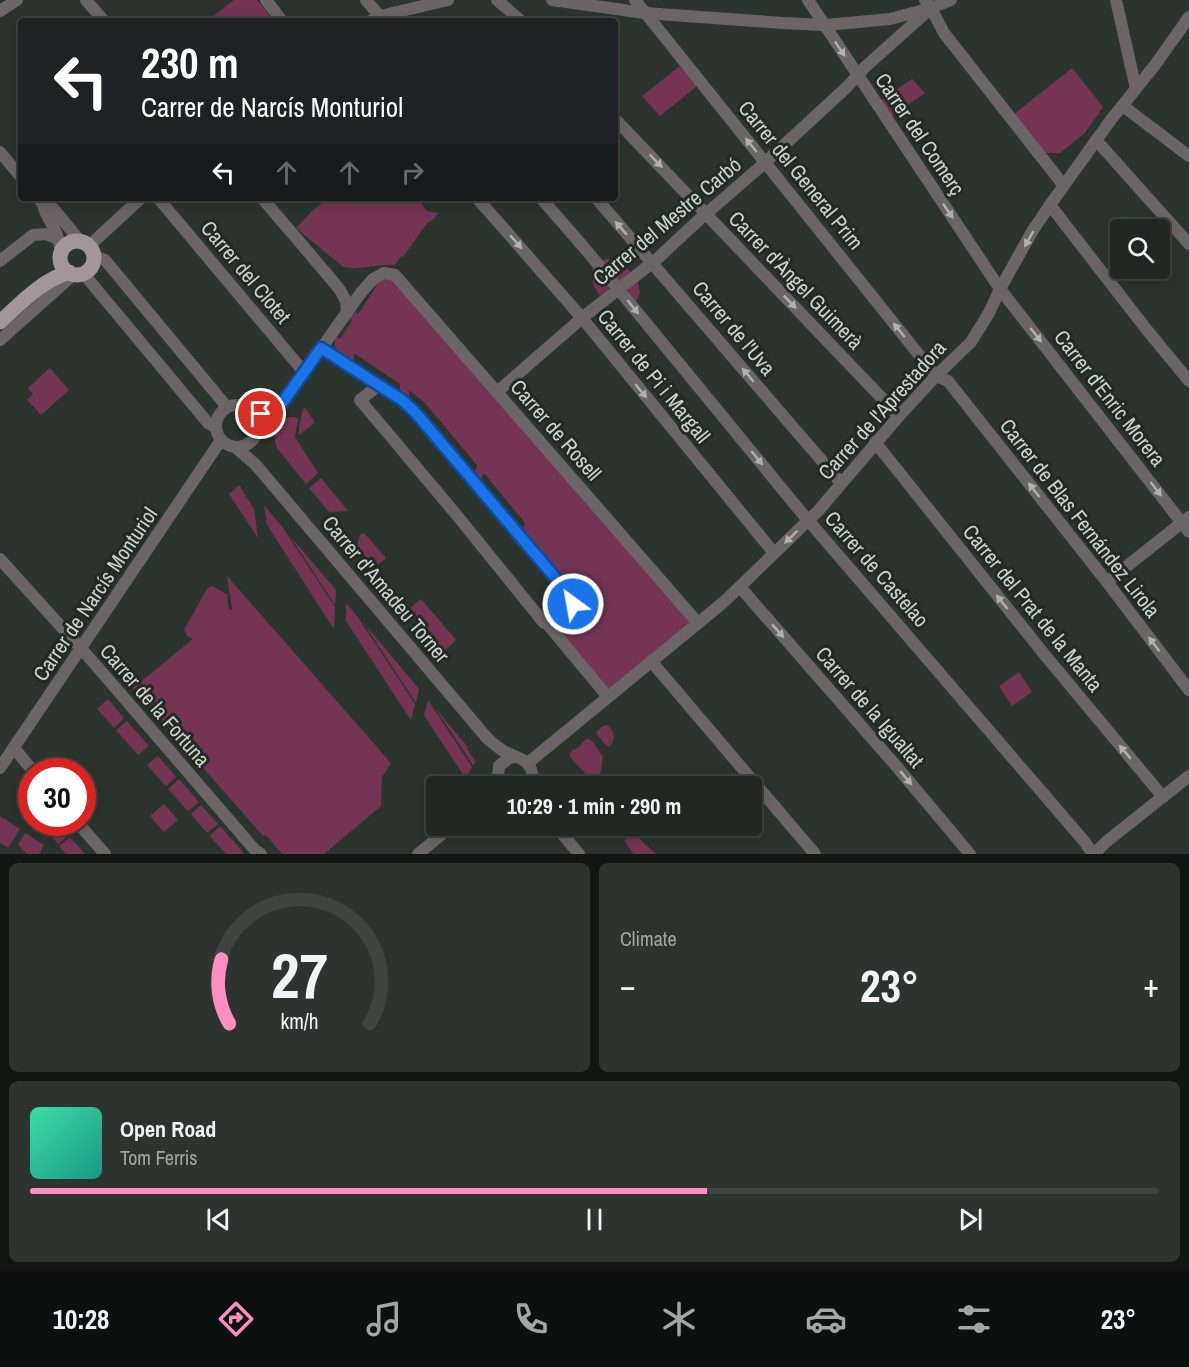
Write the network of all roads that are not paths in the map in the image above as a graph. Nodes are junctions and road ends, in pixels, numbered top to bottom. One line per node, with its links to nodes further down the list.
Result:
1 (17, 0): 13 (street)
2 (86, 0): 16 (street)
3 (266, 0): 17 (street)
4 (366, 0): 18 (street)
5 (448, 0): 19 (street)
6 (497, 0): 20 (street)
7 (552, 0): 14 (street)
8 (635, 0): 14 (street, Carrer del General Prim)
9 (808, 0): 21 (street, Carrer del Comerç)
10 (951, 0): 12 (street)
11 (1116, 0): 23 (street)
12 (928, 4): 21 (street); 22 (street, Carrer del Mestre Carbó); 31 (street)
13 (0, 11)
14 (645, 13): 21 (street); 29 (street, Carrer del General Prim, one-way to 14)
15 (1189, 17): 23 (street, Carrer de l'Aprestadora)
16 (101, 18)
17 (280, 18)
18 (377, 18)
19 (382, 18)
20 (516, 18)
21 (824, 25): 22 (street, Carrer del Comerç, one-way to 22)
22 (857, 76): 29 (street, Carrer del Mestre Carbó); 49 (street, Carrer del Comerç, one-way to 49)
23 (1136, 89): 24 (street, Carrer de l'Aprestadora)
24 (1123, 106): 26 (street, Carrer de l'Aprestadora); 28 (street)
25 (618, 121): 40 (street, Carrer d'Àngel Guimerà, one-way to 40)
26 (1096, 140): 31 (street, Carrer de l'Aprestadora); 41 (street)
27 (0, 152): 30 (street)
28 (1189, 156)
29 (765, 162): 40 (street, Carrer del Mestre Carbó); 56 (street, Carrer del General Prim, one-way to 29)
30 (18, 173)
31 (1064, 184): 39 (street, Carrer de l'Aprestadora)
32 (41, 201): 42 (street); 43 (street)
33 (138, 201): 42 (street)
34 (161, 201): 55 (street, Carrer del Clotet)
35 (265, 201): 50 (street)
36 (480, 201): 51 (street, Carrer de Pi i Margall, one-way to 51)
37 (544, 201): 48 (street, Carrer de Castelao)
38 (599, 201): 45 (street, Carrer de l'Uva, one-way to 38)
39 (1050, 205): 49 (street, Carrer de l'Aprestadora, one-way to 49); 57 (street)
40 (706, 213): 45 (street, Carrer del Mestre Carbó); 62 (street, Carrer d'Àngel Guimerà, one-way to 62)
41 (1189, 244)
42 (88, 247): 43 (main road); 46 (main road); 60 (street)
43 (60, 250): 44 (street); 46 (main road); 47 (main road)
44 (0, 261)
45 (652, 262): 48 (street, Carrer del Mestre Carbó); 69 (street, Carrer de l'Uva, one-way to 45)
46 (75, 273): 47 (main road); 53 (street); 63 (street)
47 (40, 286): 52 (main road)
48 (618, 289): 51 (street, Carrer del Mestre Carbó); 70 (street, Carrer de Castelao, one-way to 70)
49 (1000, 289): 56 (street, Carrer de l'Aprestadora); 71 (street, Carrer d'Enric Morera, one-way to 71)
50 (347, 312): 54 (street); 59 (street, Carrer de Rosell)
51 (582, 318): 59 (street, Carrer del Mestre Carbó); 72 (street, Carrer de Pi i Margall, one-way to 72)
52 (0, 322)
53 (0, 340)
54 (321, 348): 55 (street); 58 (street)
55 (304, 372): 61 (street)
56 (936, 376): 62 (street, Carrer de l'Aprestadora); 74 (street, Carrer de Blas Fernández Lirola, one-way to 56)
57 (1189, 381)
58 (379, 385): 76 (street); 81 (street)
59 (497, 392): 77 (street, Carrer de Rosell)
60 (227, 407): 61 (street); 63 (street)
61 (256, 416): 66 (street)
62 (899, 416): 65 (street, Carrer de l'Aprestadora)
63 (216, 428): 64 (street)
64 (221, 440): 67 (street); 78 (street, Carrer de Narcís Monturiol)
65 (875, 442): 69 (street, Carrer de l'Aprestadora); 92 (street, Carrer del Prat de la Manta, one-way to 65)
66 (251, 443): 67 (street); 68 (street, Carrer d'Amadeu Torner)
67 (235, 447): 68 (street, Carrer d'Amadeu Torner)
68 (255, 464): 82 (street, Carrer d'Amadeu Torner)
69 (841, 483): 70 (street, Carrer de l'Aprestadora)
70 (808, 519): 72 (street, Carrer de l'Aprestadora, one-way to 72); 102 (street, Carrer de Castelao)
71 (1187, 524): 74 (street)
72 (774, 553): 75 (street, Carrer de l'Aprestadora)
73 (0, 559): 78 (street, Carrer de la Fortuna)
74 (1107, 582): 80 (street, Carrer de Blas Fernández Lirola, one-way to 74)
75 (740, 587): 77 (street, Carrer de l'Aprestadora); 101 (street, Carrer de la Igualtat, one-way to 101)
76 (544, 623)
77 (698, 623): 79 (street, Carrer de l'Aprestadora)
78 (81, 649): 83 (street, Carrer de Narcís Monturiol); 96 (street, Carrer de la Fortuna)
79 (651, 662): 81 (street, Carrer de l'Aprestadora); 100 (street)
80 (1189, 690)
81 (608, 697): 86 (street, Carrer de l'Aprestadora)
82 (487, 738): 84 (street, Carrer d'Amadeu Torner); 88 (street, Carrer d'Amadeu Torner)
83 (14, 748): 85 (street); 87 (street, Carrer de Narcís Monturiol)
84 (515, 757): 86 (street, Carrer d'Amadeu Torner); 88 (street)
85 (22, 758)
86 (528, 763): 90 (street)
87 (0, 768)
88 (498, 771): 89 (street)
89 (498, 776)
90 (531, 776)
91 (1189, 776): 92 (street)
92 (1163, 798): 102 (street)
93 (89, 836): 97 (street)
94 (440, 836): 98 (street)
95 (564, 836): 99 (street)
96 (257, 853)
97 (105, 854)
98 (418, 854)
99 (579, 854)
100 (815, 854)
101 (970, 854)
102 (1093, 854)

